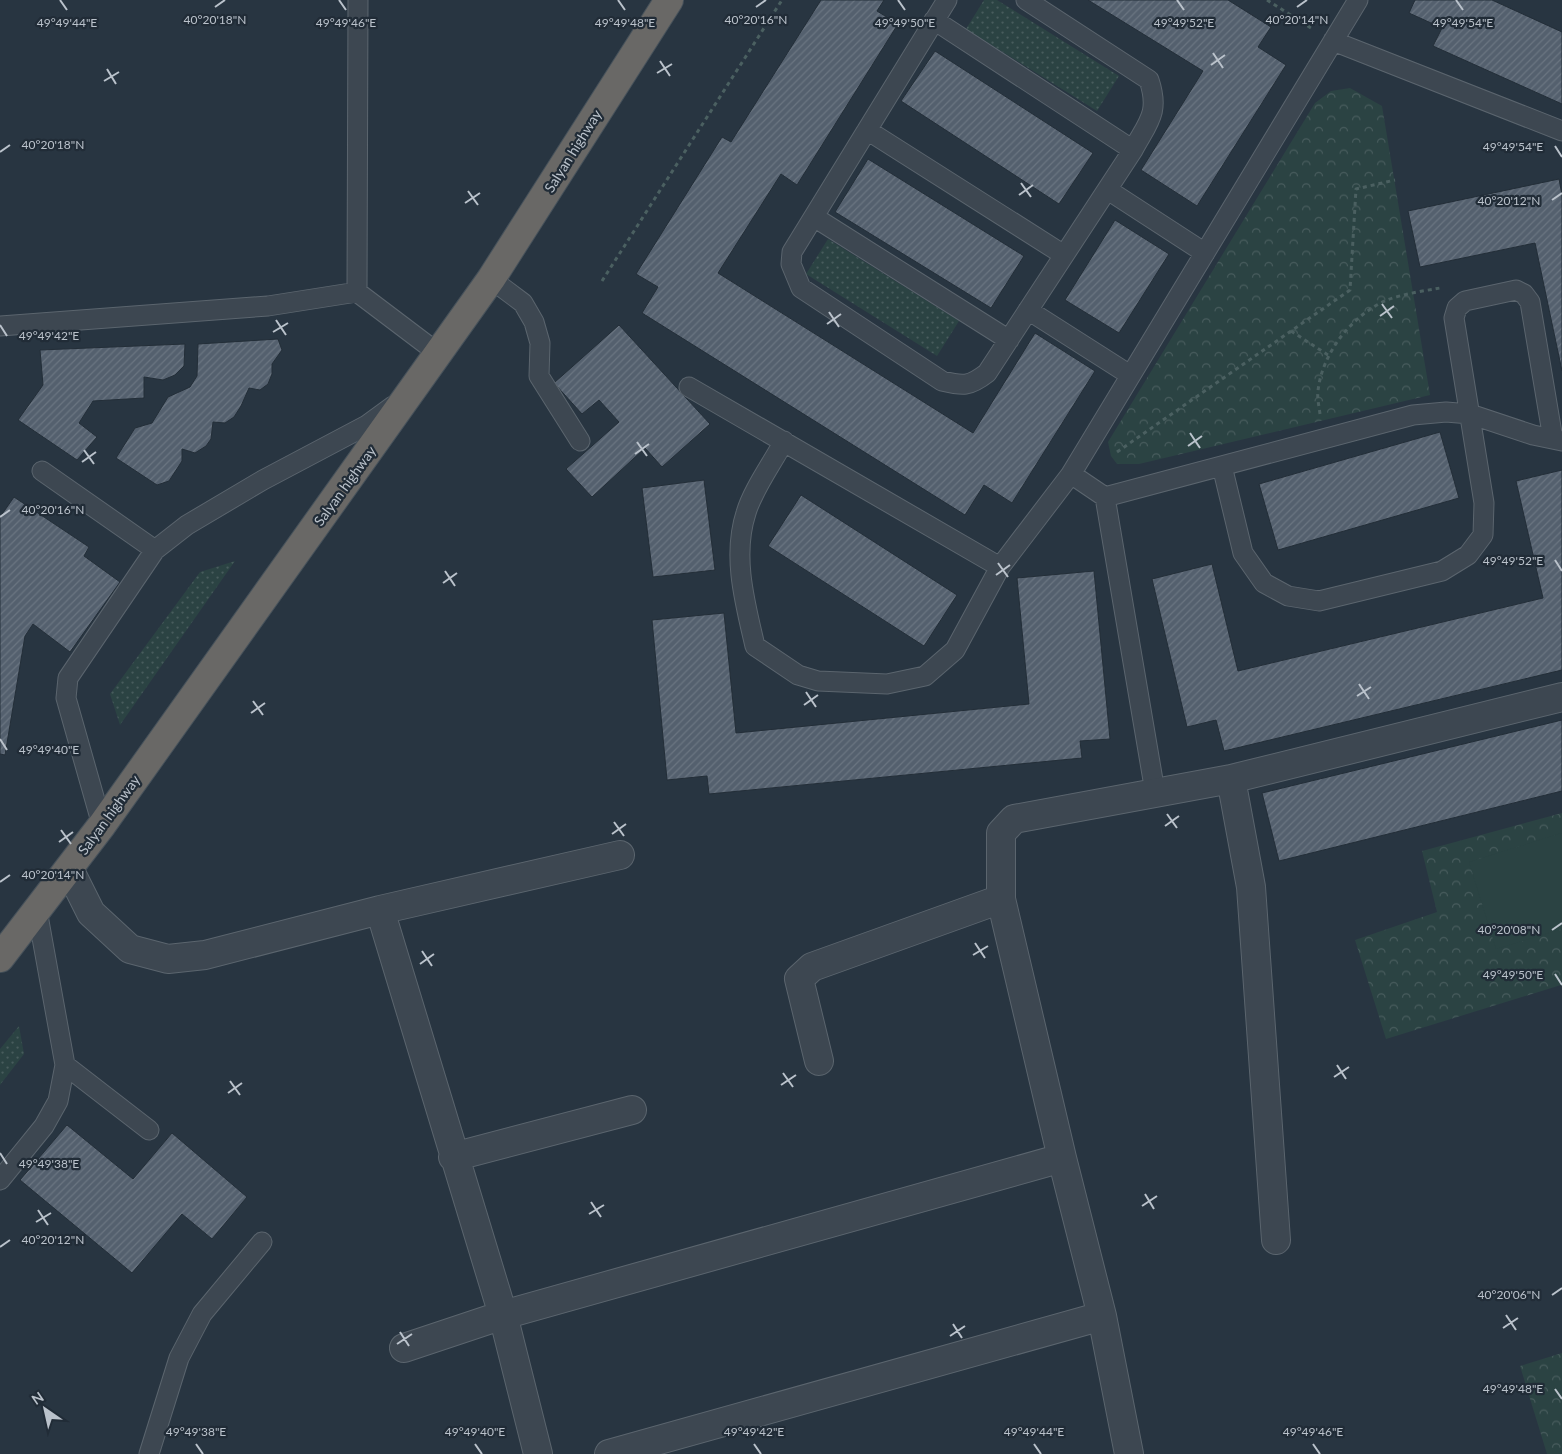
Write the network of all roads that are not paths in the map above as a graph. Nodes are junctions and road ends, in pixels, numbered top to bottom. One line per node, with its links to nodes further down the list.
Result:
1 (358, 0): 16 (lane)
2 (669, 0): 15 (highway, Salyan highway)
3 (947, 0): 6 (lane)
4 (1026, 0): 10 (lane)
5 (1358, 0): 7 (lane)
6 (934, 20): 8 (lane); 10 (lane)
7 (1333, 42): 9 (lane); 13 (lane)
8 (867, 130): 12 (lane); 14 (lane)
9 (1562, 131)
10 (1132, 150): 11 (lane)
11 (1108, 190): 13 (lane); 14 (lane)
12 (814, 217): 19 (lane); 19 (lane)
13 (1205, 253): 21 (lane)
14 (1064, 255): 17 (lane)
15 (491, 279): 20 (highway, Salyan highway); 26 (lane)
16 (357, 292): 18 (lane); 20 (lane)
17 (1028, 310): 19 (lane); 21 (lane)
18 (0, 326)
19 (1009, 340)
20 (439, 354): 23 (highway, Salyan highway)
21 (1130, 375): 30 (lane)
22 (689, 387): 27 (lane)
23 (414, 390): 32 (lane); 37 (highway, Salyan highway)
24 (1470, 414): 25 (lane); 25 (lane); 28 (lane); 28 (lane)
25 (1557, 440)
26 (580, 441)
27 (784, 441): 33 (lane); 33 (lane)
28 (1222, 466): 31 (lane)
29 (42, 472): 32 (lane)
30 (1071, 474): 31 (lane); 33 (lane)
31 (1105, 497): 36 (lane)
32 (155, 550): 37 (lane)
33 (1000, 567)
34 (1562, 697): 35 (street)
35 (1231, 779): 36 (street); 51 (street)
36 (1156, 792): 40 (street)
37 (102, 825): 39 (highway, Salyan highway)
38 (620, 855): 42 (street)
39 (68, 869): 41 (highway, Salyan highway); 42 (street)
40 (1000, 899): 44 (street); 49 (street)
41 (37, 910): 43 (highway, Salyan highway); 45 (lane)
42 (380, 910): 48 (street)
43 (0, 958)
44 (819, 1061)
45 (66, 1065): 47 (lane); 50 (lane)
46 (632, 1110): 48 (street)
47 (150, 1130)
48 (453, 1156): 53 (street)
49 (1062, 1158): 53 (street); 54 (street)
50 (0, 1180)
51 (1276, 1240)
52 (262, 1242): 56 (lane)
53 (503, 1315): 55 (street); 57 (street)
54 (1102, 1316): 58 (street); 59 (street)
55 (404, 1348)
56 (149, 1454)
57 (538, 1454)
58 (608, 1454)
59 (1129, 1454)

